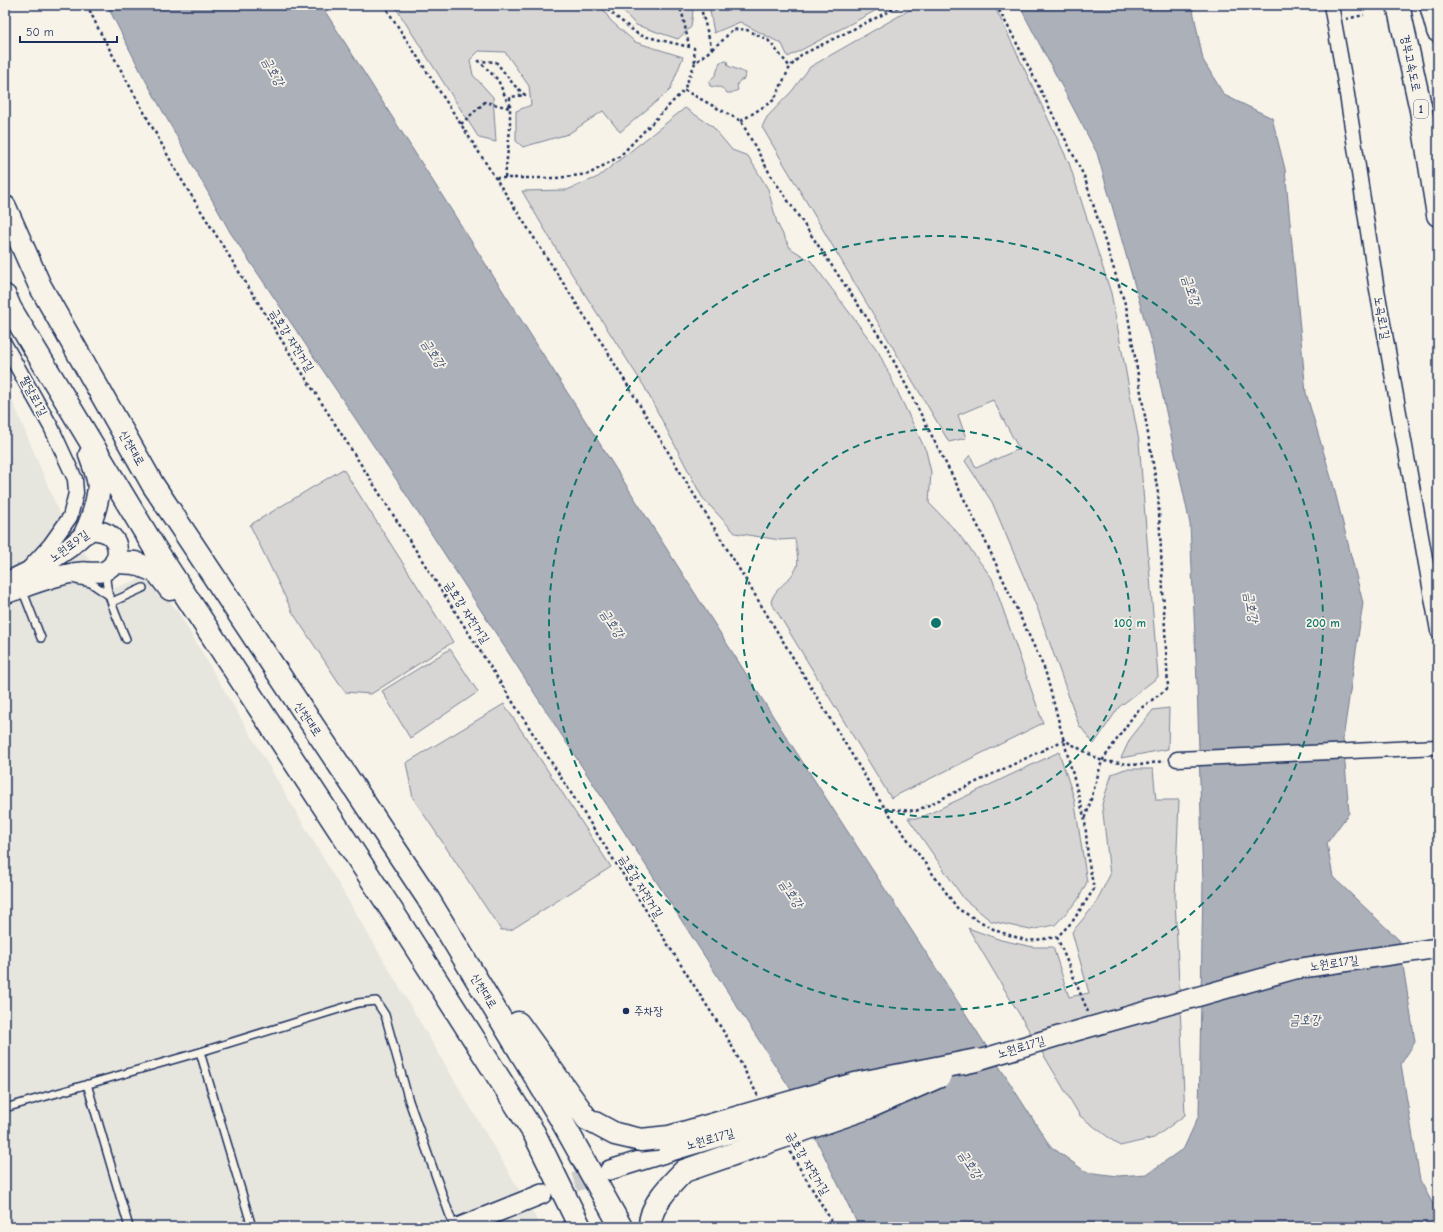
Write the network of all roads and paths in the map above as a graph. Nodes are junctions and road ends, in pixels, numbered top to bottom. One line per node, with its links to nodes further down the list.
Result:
1 (87, 5): 52 (path, 금호강 자전거길)
2 (384, 5): 22 (path)
3 (610, 5): 11 (path)
4 (676, 5): 15 (path)
5 (700, 5): 16 (path)
6 (902, 5): 18 (path)
7 (996, 5): 42 (path)
8 (1331, 5): 13 (street, 노곡로1길)
9 (1398, 5): 26 (highway, 경부고속도로 / 1)
10 (1431, 5): 14 (highway)
11 (605, 6): 15 (path)
12 (1364, 15): 13 (path)
13 (1334, 22): 35 (street, 노곡로1길)
14 (1438, 31)
15 (689, 46): 17 (path)
16 (712, 49): 17 (path); 18 (path)
17 (695, 63): 19 (path)
18 (790, 67): 21 (path)
19 (684, 90): 21 (path); 24 (path)
20 (510, 108): 20 (path); 22 (path); 24 (path)
21 (741, 121): 39 (path)
22 (461, 124): 23 (path)
23 (496, 178): 24 (path); 43 (path)
24 (505, 178)
25 (5, 206): 45 (highway, 신천대로)
26 (1438, 215)
27 (5, 296): 38 (highway)
28 (5, 300): 30 (highway)
29 (5, 345): 32 (street, 팔달로1길)
30 (87, 531): 31 (main road, 노원로9길); 32 (main road, 노원로9길)
31 (112, 566): 32 (main road, 노원로9길); 34 (lane); 38 (highway)
32 (17, 585): 34 (lane); 36 (lane)
33 (143, 588): 34 (lane)
34 (111, 599): 37 (lane)
35 (1438, 631)
36 (41, 638)
37 (126, 639)
38 (274, 730): 61 (highway)
39 (1064, 740): 42 (path); 43 (path); 44 (path)
40 (1438, 747): 41 (street)
41 (1177, 759): 42 (path)
42 (1102, 761): 44 (path)
43 (886, 809): 46 (path)
44 (1085, 820): 46 (path)
45 (427, 897): 50 (highway, bridge); 62 (highway, 신천대로)
46 (1057, 937): 48 (path)
47 (1438, 948): 48 (main road, 노원로17길, bridge)
48 (1093, 1026): 50 (main road, 노원로17길, bridge)
49 (200, 1052): 51 (lane); 58 (lane); 59 (lane)
50 (977, 1060): 55 (main road, 노원로17길, bridge); 63 (highway, bridge)
51 (87, 1084): 53 (lane); 57 (lane)
52 (761, 1101)
53 (5, 1108)
54 (788, 1149): 64 (path, 금호강 자전거길)
55 (610, 1170)
56 (542, 1194): 60 (main road)
57 (129, 1227)
58 (252, 1227)
59 (454, 1227)
60 (460, 1227)
61 (580, 1227)
62 (620, 1227)
63 (650, 1227)
64 (836, 1227)

